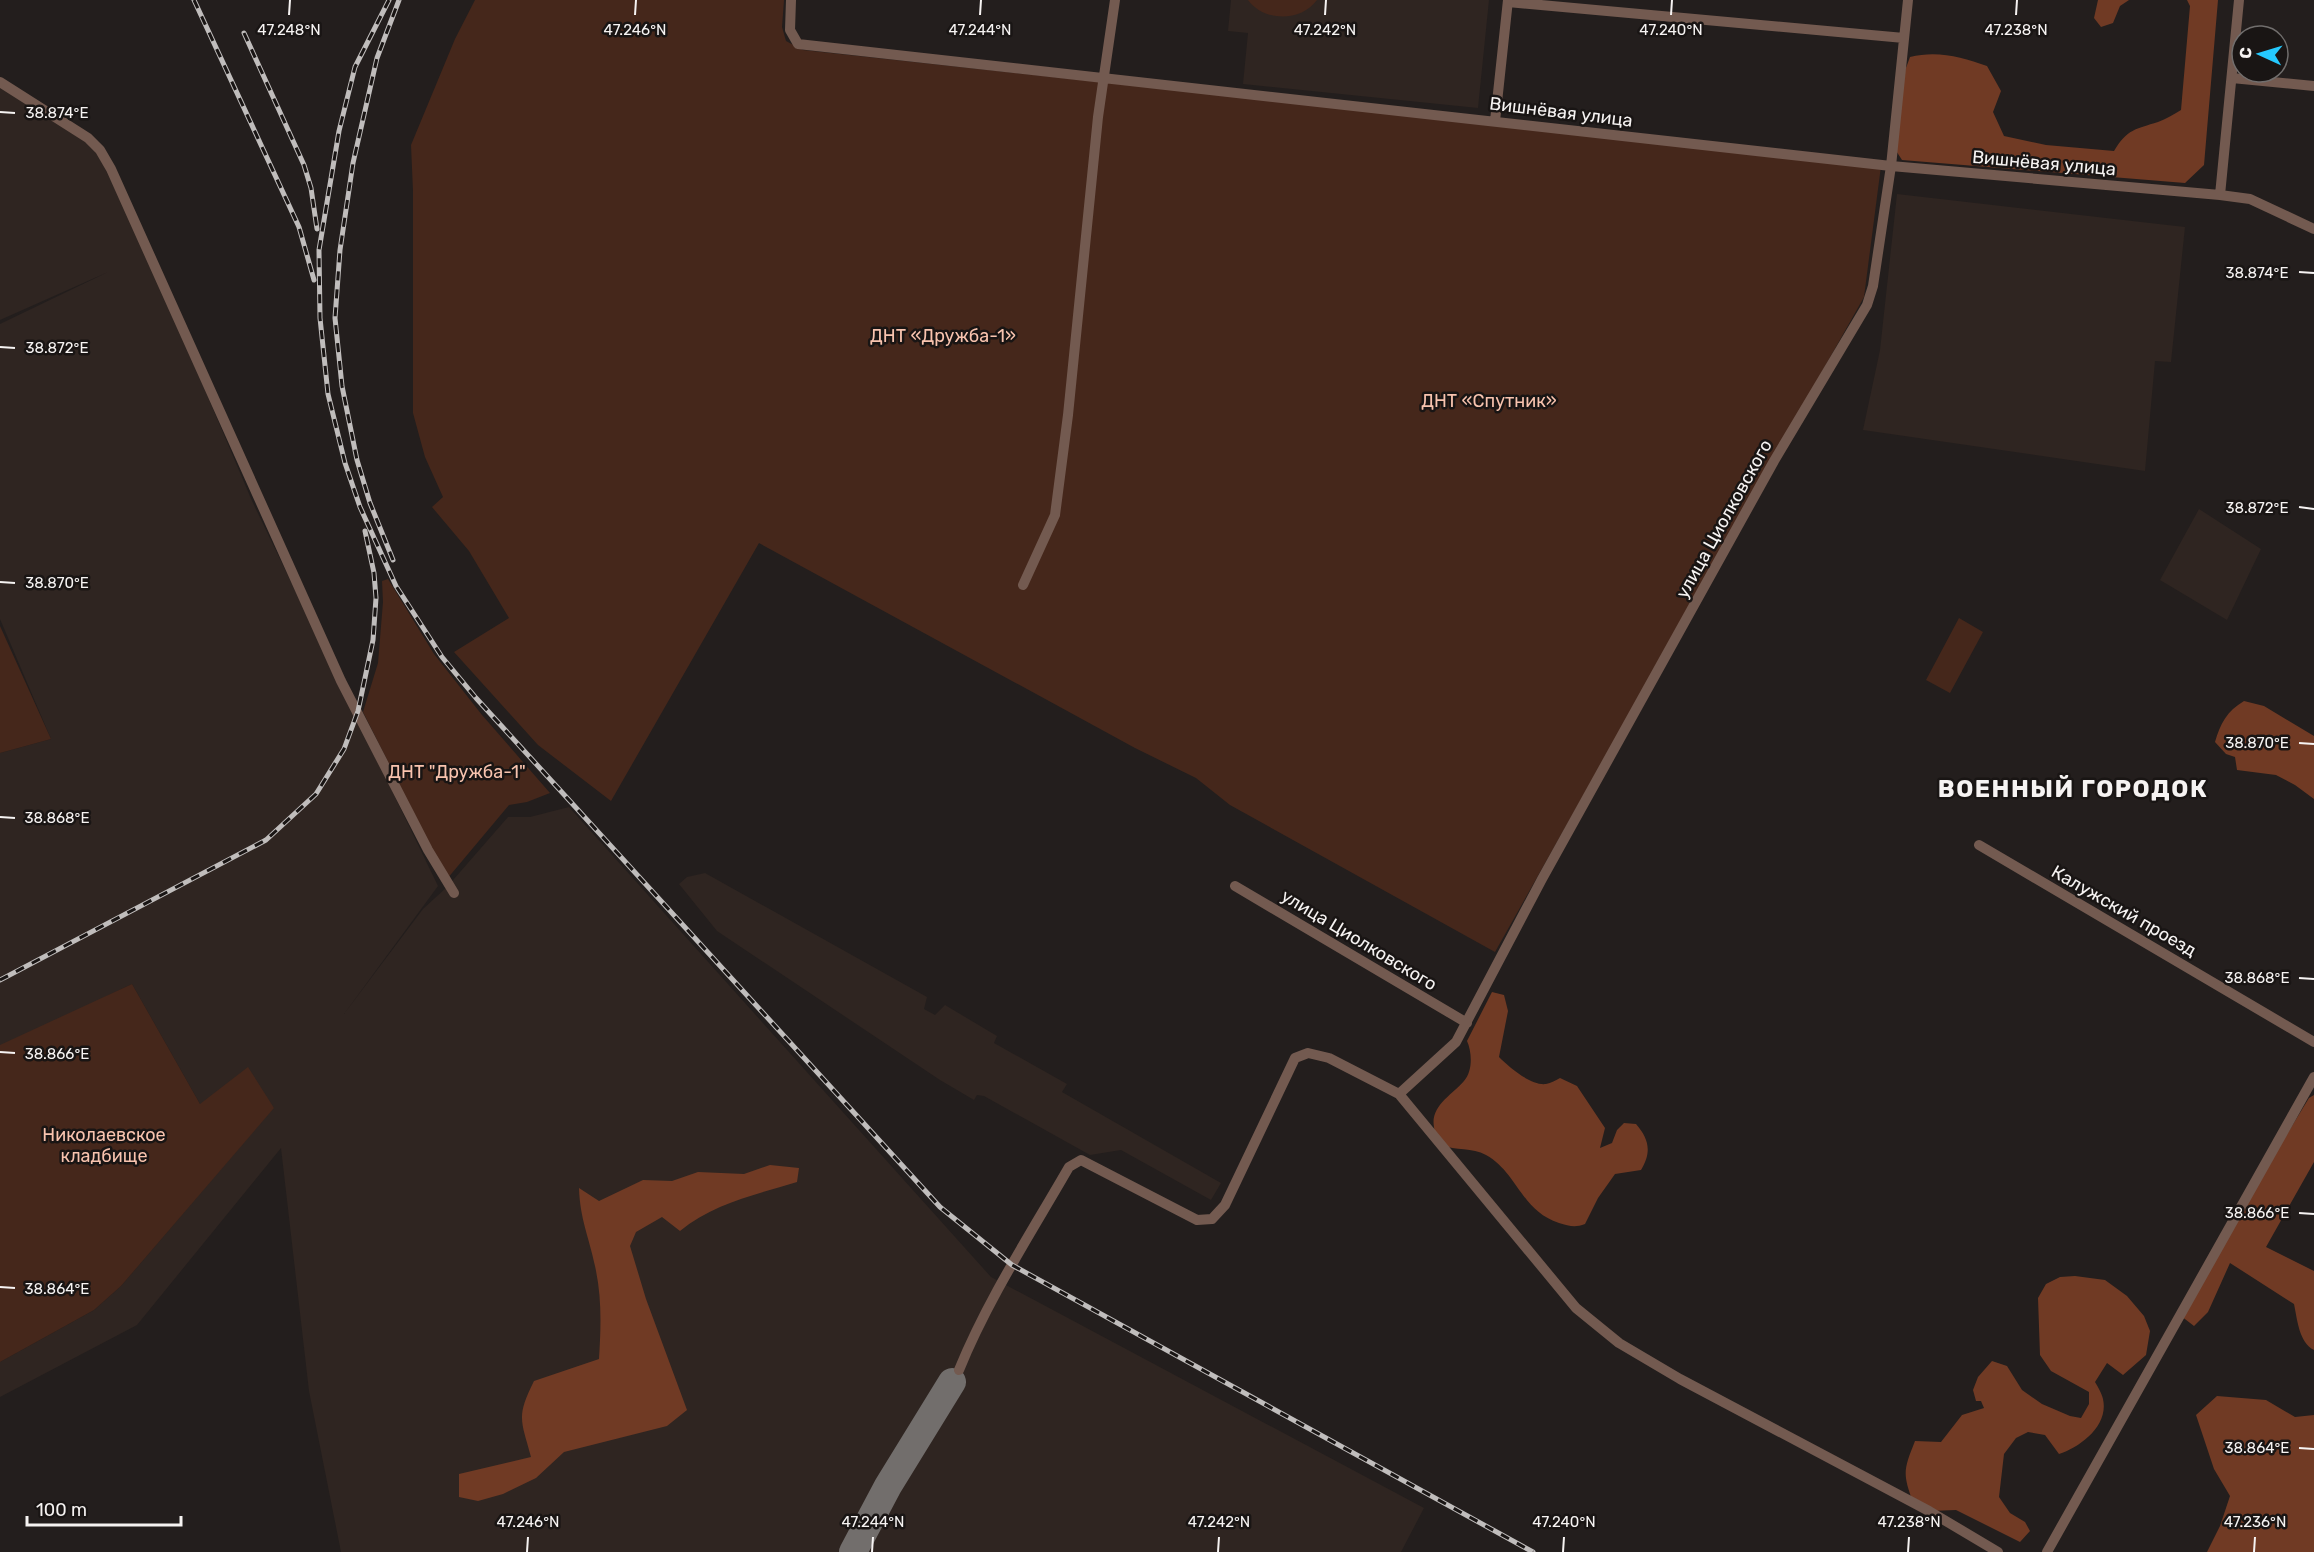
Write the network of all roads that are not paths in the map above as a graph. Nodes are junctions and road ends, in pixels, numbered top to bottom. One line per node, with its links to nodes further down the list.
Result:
1 (791, 0): 8 (street, Вишнёвая улица)
2 (1115, 0): 8 (street)
3 (1908, 0): 7 (street, улица Циолковского)
4 (2239, 0): 6 (street)
5 (1508, 1): 7 (street); 13 (street)
6 (2237, 24)
7 (1904, 38): 14 (street, улица Циолковского)
8 (1104, 79): 13 (street, Вишнёвая улица); 17 (street)
9 (0, 82): 20 (street)
10 (2231, 84): 15 (street)
11 (2290, 84): 12 (street)
12 (2314, 86)
13 (1495, 121): 14 (street, Вишнёвая улица)
14 (1890, 166): 15 (street, Вишнёвая улица); 21 (street, улица Циолковского)
15 (2220, 195): 16 (street, Вишнёвая улица)
16 (2314, 229)
17 (1023, 585)
18 (1979, 845): 22 (street, Калужский проезд)
19 (1235, 886): 21 (street, улица Циолковского)
20 (454, 894)
21 (1467, 1023): 24 (street, улица Циолковского)
22 (2314, 1042)
23 (2314, 1077): 27 (street)
24 (1399, 1094): 25 (street); 26 (street)
25 (959, 1370)
26 (1998, 1552)
27 (2047, 1552)

